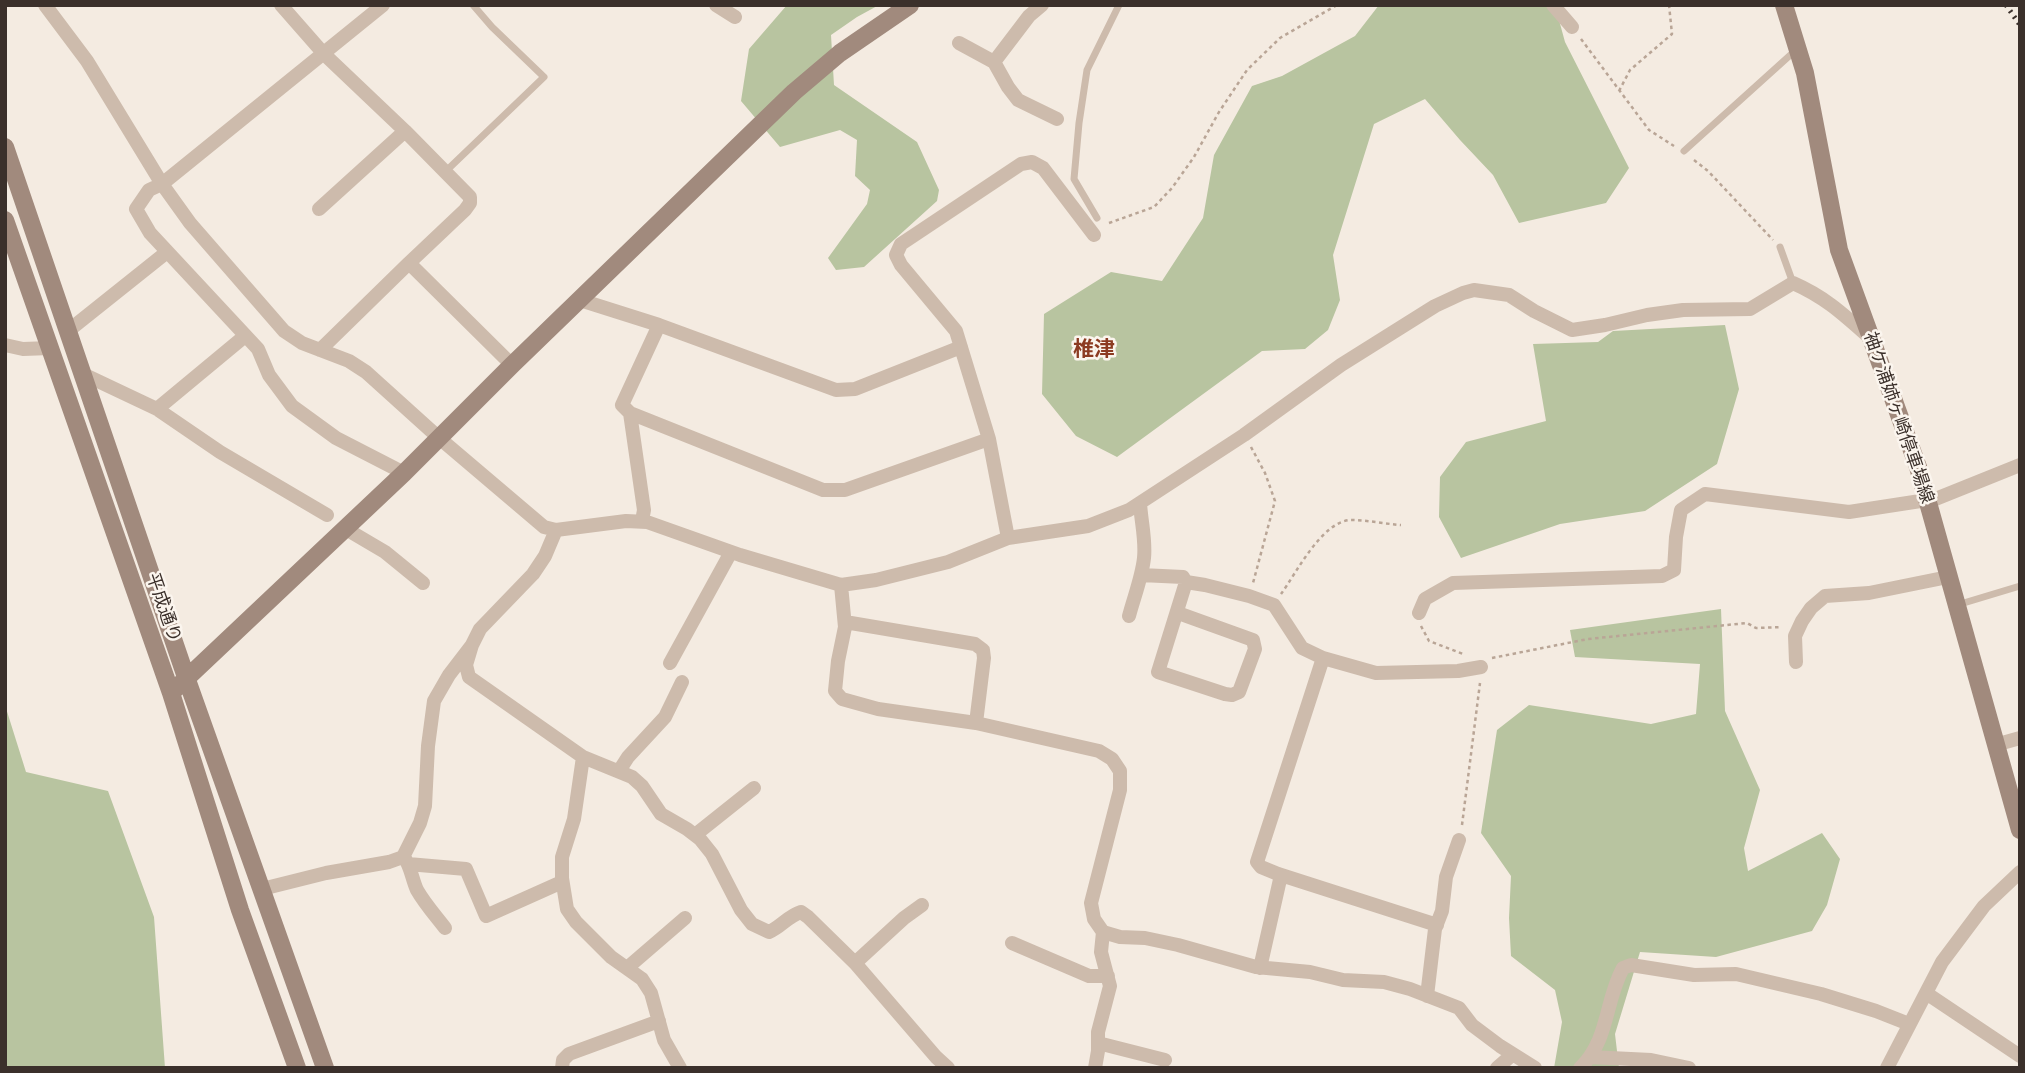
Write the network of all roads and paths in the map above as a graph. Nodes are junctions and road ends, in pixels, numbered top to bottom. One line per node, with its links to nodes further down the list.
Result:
1 (45, 5): 25 (street)
2 (281, 5): 17 (street)
3 (383, 5): 17 (street)
4 (473, 5): 24 (lane)
5 (716, 5): 13 (street)
6 (910, 5): 34 (street)
7 (1042, 5): 18 (street)
8 (1119, 5): 27 (lane)
9 (1337, 5): 27 (path)
10 (1552, 5): 14 (street)
11 (1669, 5): 19 (path)
12 (1784, 5): 16 (street, 袖ケ浦姉ヶ崎停車場線)
13 (735, 17)
14 (1572, 27): 19 (path)
15 (959, 43): 18 (street)
16 (1797, 49): 23 (lane); 38 (street, 袖ケ浦姉ヶ崎停車場線)
17 (324, 54): 21 (street); 25 (street)
18 (994, 62): 20 (street)
19 (1619, 91): 23 (path)
20 (1057, 119)
21 (405, 131): 24 (street); 26 (street)
22 (5, 147): 36 (street, 平成通り)
23 (1684, 151): 30 (path)
24 (445, 172): 32 (street)
25 (162, 184): 31 (street); 42 (street)
26 (319, 209)
27 (1097, 218)
28 (5, 220): 41 (street, 平成通り)
29 (1094, 235): 40 (street)
30 (1780, 247): 33 (lane)
31 (167, 252): 36 (street); 37 (street)
32 (409, 263): 42 (street); 43 (street)
33 (1793, 283): 38 (street); 47 (street)
34 (580, 300): 35 (street); 43 (street)
35 (659, 325): 40 (street); 46 (street)
36 (68, 331): 44 (street, 平成通り)
37 (245, 336): 45 (street); 51 (street)
38 (1869, 337): 52 (street, 袖ケ浦姉ヶ崎停車場線)
39 (5, 345): 41 (street)
40 (961, 347): 49 (street)
41 (50, 348): 82 (street, 平成通り)
42 (320, 350): 48 (street)
43 (512, 365): 48 (street)
44 (83, 374): 45 (street); 80 (street, 平成通り)
45 (157, 409): 54 (street)
46 (630, 413): 49 (street); 55 (street)
47 (1244, 435): 53 (street); 67 (path)
48 (438, 437): 51 (street); 58 (street)
49 (989, 439): 59 (street)
50 (2020, 465): 52 (street)
51 (404, 473): 57 (street)
52 (1927, 501): 62 (street, 袖ケ浦姉ヶ崎停車場線); 71 (street)
53 (1140, 503): 59 (street); 61 (street)
54 (327, 515)
55 (642, 521): 58 (street); 60 (street)
56 (1401, 525): 68 (path)
57 (346, 529): 64 (street); 80 (street)
58 (556, 530): 75 (street)
59 (1008, 538): 65 (street)
60 (732, 552): 65 (street); 78 (street)
61 (1141, 575): 63 (street); 72 (street)
62 (1948, 577): 69 (street, 袖ケ浦姉ヶ崎停車場線); 74 (street)
63 (1186, 582): 67 (street); 70 (street)
64 (423, 583)
65 (841, 585): 73 (street)
66 (2020, 586): 69 (lane)
67 (1249, 596): 68 (street)
68 (1273, 605): 76 (street)
69 (1956, 605): 85 (street, 袖ケ浦姉ヶ崎停車場線)
70 (1178, 613): 70 (street)
71 (1419, 613): 79 (path)
72 (1129, 617)
73 (845, 622): 83 (street); 83 (street)
74 (1799, 626): 77 (street); 79 (path)
75 (472, 645): 86 (street); 92 (street)
76 (1323, 658): 79 (street); 94 (street)
77 (1796, 662)
78 (670, 663)
79 (1482, 664): 91 (path)
80 (187, 680): 82 (street); 96 (street, 平成通り)
81 (682, 682): 87 (street)
82 (171, 693): 116 (street, 平成通り)
83 (976, 723): 101 (street)
84 (2020, 738): 85 (street)
85 (1995, 745): 89 (street, 袖ケ浦姉ヶ崎停車場線)
86 (583, 757): 87 (street); 95 (street)
87 (619, 771): 90 (street)
88 (754, 788): 90 (street)
89 (2019, 825)
90 (695, 835): 103 (street)
91 (1459, 840): 99 (street)
92 (406, 860): 95 (street); 96 (street); 100 (street)
93 (2020, 872): 107 (street)
94 (1281, 875): 99 (street); 105 (street)
95 (562, 882): 104 (street)
96 (262, 889): 117 (street, 平成通り)
97 (922, 905): 103 (street)
98 (685, 918): 104 (street)
99 (1437, 925): 108 (street)
100 (445, 928)
101 (1103, 932): 105 (street); 106 (street)
102 (1012, 943): 106 (street)
103 (855, 963): 120 (street)
104 (626, 968): 109 (street)
105 (1260, 968): 108 (street)
106 (1108, 976): 111 (street)
107 (1926, 993): 110 (street); 113 (street)
108 (1427, 996): 112 (street)
109 (659, 1021): 118 (street); 119 (street)
110 (1909, 1024): 115 (street); 125 (street)
111 (1098, 1043): 114 (street); 121 (street)
112 (1513, 1054): 122 (street); 123 (street)
113 (2020, 1056)
114 (1165, 1060)
115 (1585, 1062): 124 (street)
116 (297, 1068)
117 (325, 1068)
118 (562, 1068)
119 (680, 1068)
120 (948, 1068)
121 (1095, 1068)
122 (1497, 1068)
123 (1535, 1068)
124 (1689, 1068)
125 (1887, 1068)

